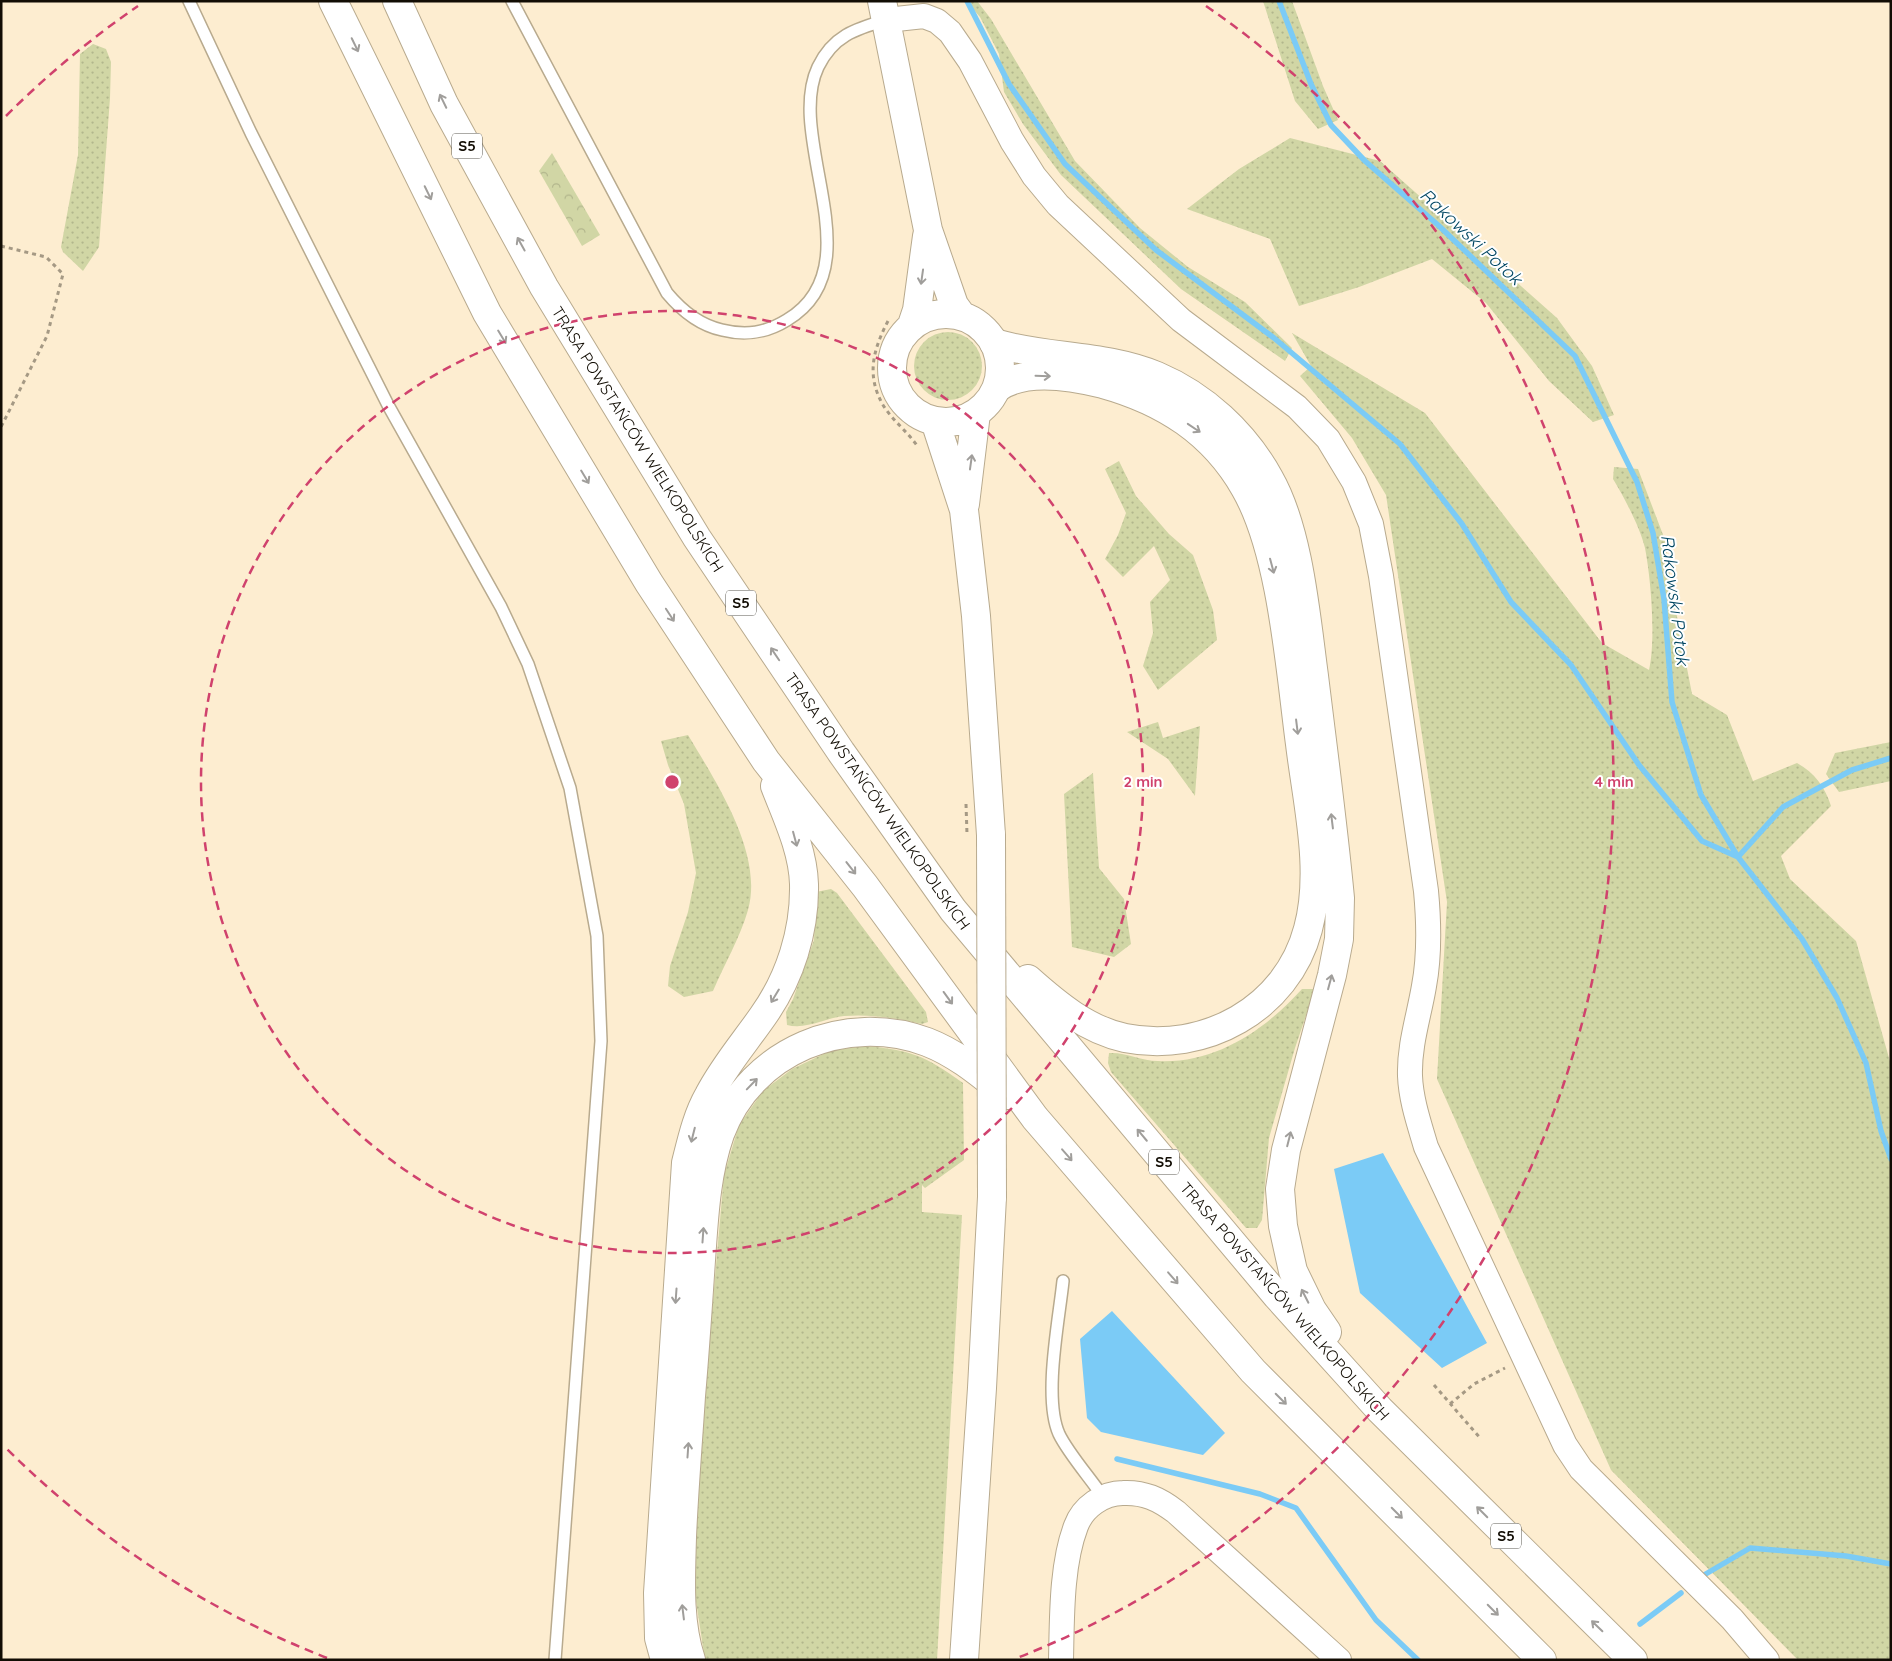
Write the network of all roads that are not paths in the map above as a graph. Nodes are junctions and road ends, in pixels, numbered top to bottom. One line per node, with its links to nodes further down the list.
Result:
1 (189, 1): 20 (lane)
2 (333, 1): 14 (main road, one-way to 14)
3 (396, 1): 15 (main road, TRASA POWSTAŃCÓW WIELKOPOLSKICH / S5, one-way to 3)
4 (512, 1): 5 (lane)
5 (884, 10): 6 (main road); 28 (street)
6 (928, 230): 7 (main road); 8 (main road, one-way to 8)
7 (962, 316): 8 (main road); 9 (main road)
8 (902, 320): 12 (main road)
9 (994, 343): 10 (main road); 18 (main road, one-way to 9)
10 (997, 388): 11 (main road); 15 (main road, one-way to 15)
11 (976, 413): 12 (main road); 13 (main road, one-way to 11)
12 (935, 421): 13 (main road)
13 (964, 510): 23 (main road, bridge)
14 (766, 761): 16 (main road, one-way to 16); 21 (main road, one-way to 21)
15 (952, 910): 18 (main road, TRASA POWSTAŃCÓW WIELKOPOLSKICH / S5, one-way to 15)
16 (1035, 1118): 22 (main road, one-way to 16); 26 (main road, one-way to 26)
17 (1063, 1281): 19 (lane)
18 (1380, 1410): 27 (main road, TRASA POWSTAŃCÓW WIELKOPOLSKICH / S5, one-way to 18)
19 (1104, 1497): 24 (street); 25 (street)
20 (555, 1660)
21 (665, 1660)
22 (691, 1660)
23 (964, 1660)
24 (1061, 1660)
25 (1339, 1660)
26 (1542, 1660)
27 (1632, 1660)
28 (1767, 1660)

